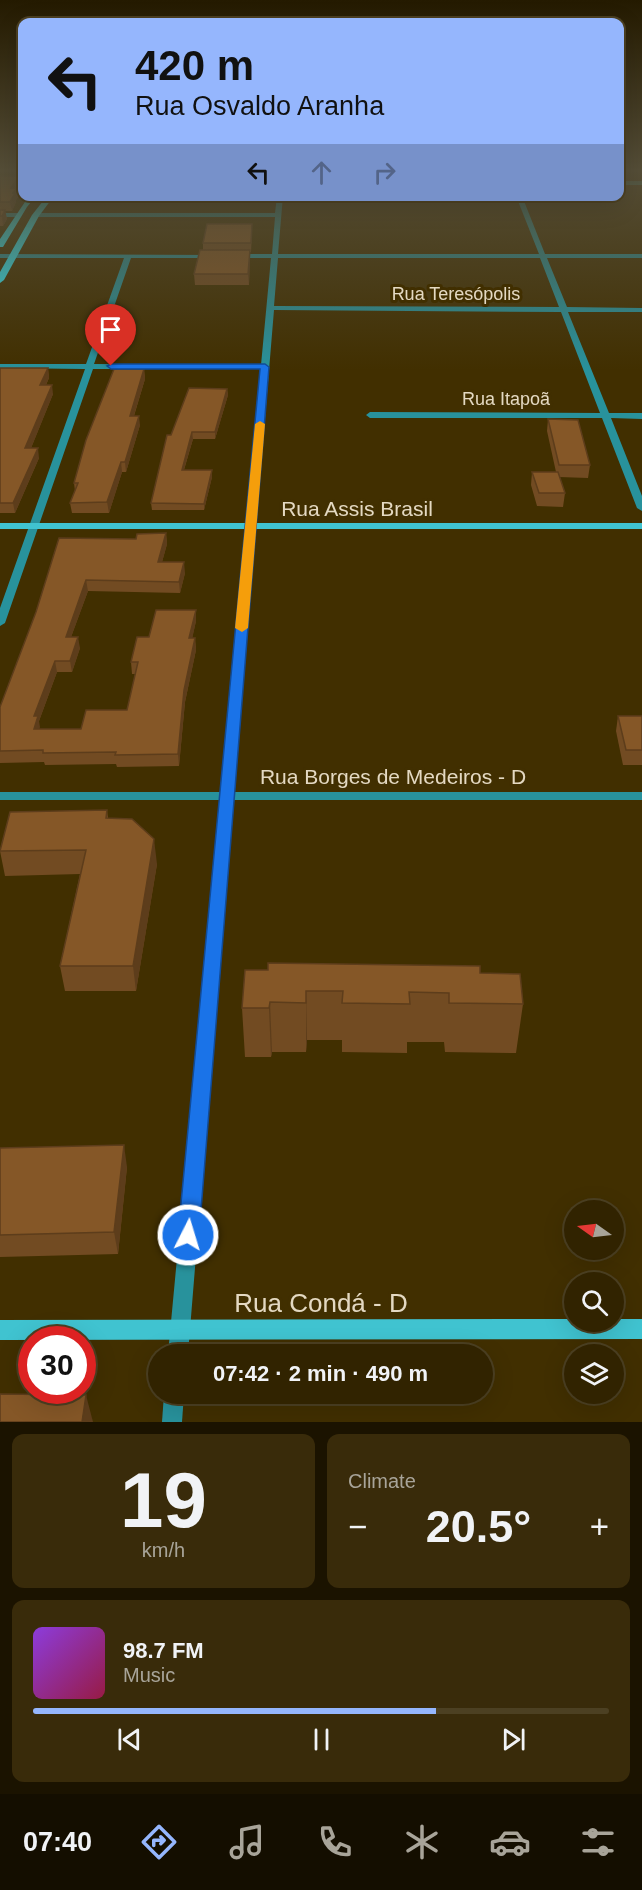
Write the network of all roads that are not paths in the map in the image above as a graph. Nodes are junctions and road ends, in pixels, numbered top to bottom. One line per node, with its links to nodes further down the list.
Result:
1 (23, 237): 5 (main road)
2 (276, 237): 7 (street)
3 (536, 237): 8 (street)
4 (0, 256): 5 (street)
5 (13, 256): 6 (street); 10 (main road)
6 (128, 256): 7 (street); 15 (street)
7 (275, 256): 8 (street); 11 (street)
8 (543, 256): 9 (street); 12 (street)
9 (642, 256)
10 (0, 280)
11 (270, 309): 12 (street, Rua Teresópolis); 16 (street)
12 (564, 309): 13 (street, Rua Teresópolis); 18 (street)
13 (642, 310)
14 (0, 366): 15 (street)
15 (89, 366): 16 (street); 22 (street)
16 (265, 367): 23 (street)
17 (370, 415): 18 (street, Rua Itapoã)
18 (606, 416): 19 (street, Rua Itapoã); 20 (street)
19 (642, 416)
20 (642, 508)
21 (0, 526): 22 (street, Rua Assis Brasil)
22 (34, 526): 23 (street, Rua Assis Brasil); 25 (street)
23 (251, 526): 24 (street, Rua Assis Brasil); 26 (street)
24 (642, 526)
25 (0, 623)
26 (227, 795): 27 (street, Rua Borges de Medeiros - D); 28 (street, Rua Borges de Medeiros - D); 31 (street)
27 (0, 796)
28 (642, 796)
29 (642, 1329): 31 (street, Rua Condá - D)
30 (0, 1330): 31 (street, Rua Condá - D)
31 (180, 1330): 32 (street)
32 (179, 1344)
33 (173, 1404): 34 (street)
34 (172, 1422)

